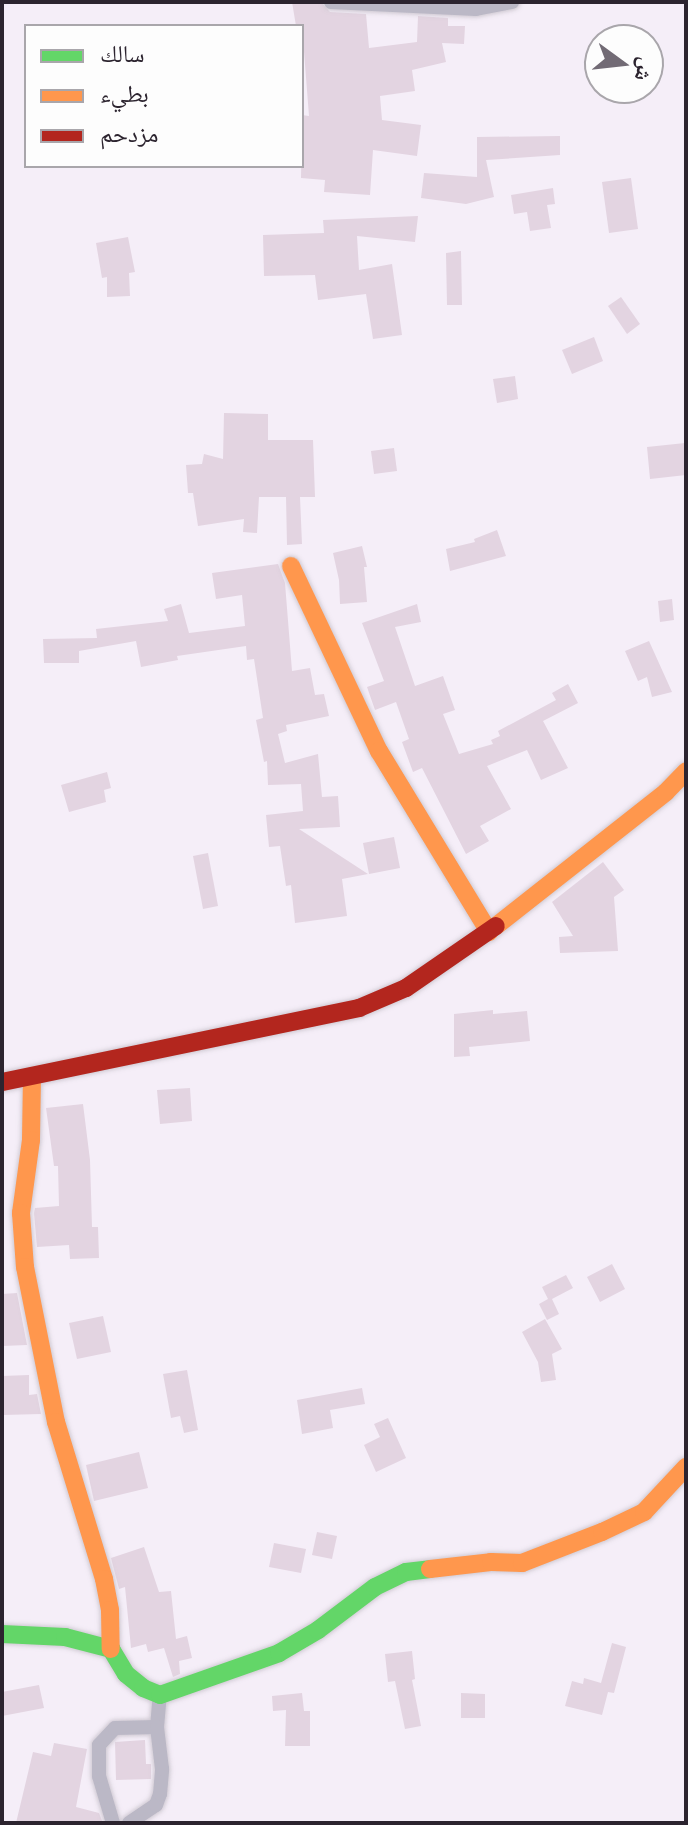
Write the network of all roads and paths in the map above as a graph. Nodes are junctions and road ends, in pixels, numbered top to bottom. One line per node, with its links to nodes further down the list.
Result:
1 (331, 2): 2 (street)
2 (512, 2)
3 (291, 566): 5 (street)
4 (686, 771): 5 (street)
5 (489, 932): 6 (street)
6 (32, 1076): 7 (street); 10 (street)
7 (2, 1082)
8 (686, 1467): 11 (street)
9 (2, 1634): 10 (street)
10 (111, 1649): 11 (street)
11 (160, 1695): 12 (street)
12 (157, 1727): 13 (street); 14 (street)
13 (113, 1823)
14 (129, 1823)

